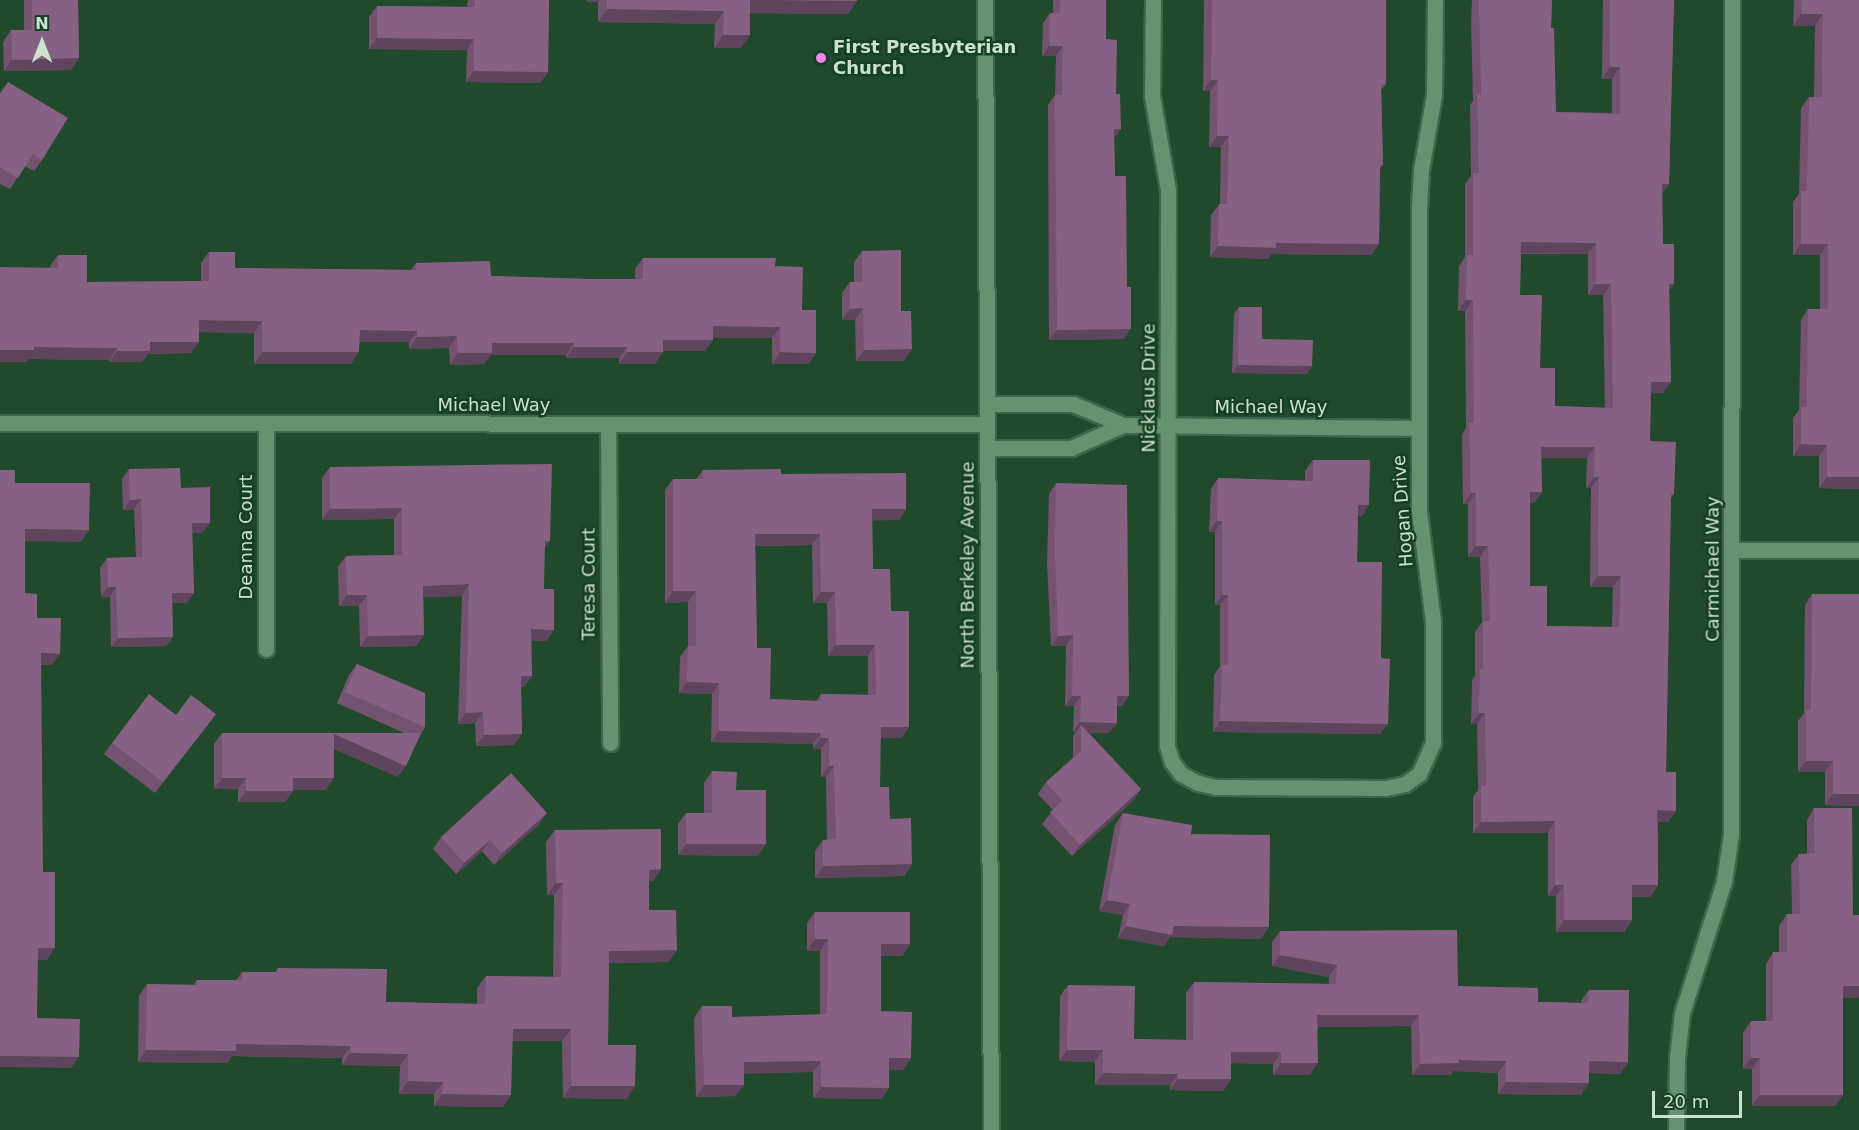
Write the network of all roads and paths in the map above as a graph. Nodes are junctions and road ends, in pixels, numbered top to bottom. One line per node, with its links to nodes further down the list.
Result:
1 (985, 0): 5 (street, North Berkeley Avenue)
2 (1153, 0): 11 (street, Nicklaus Drive)
3 (1434, 0): 12 (street, Hogan Drive)
4 (1732, 0): 14 (street, Carmichael Way)
5 (987, 404): 8 (street, North Berkeley Avenue); 10 (street, Michael Way)
6 (0, 423): 7 (street, Michael Way)
7 (266, 424): 9 (street, Michael Way); 16 (street, Deanna Court)
8 (987, 424): 9 (street, Michael Way); 13 (street, North Berkeley Avenue)
9 (608, 425): 17 (street, Teresa Court)
10 (1123, 425): 11 (street, Michael Way); 13 (street, Michael Way)
11 (1168, 426): 12 (street, Michael Way); 18 (street, Nicklaus Drive)
12 (1418, 428): 18 (street, Hogan Drive)
13 (987, 448): 19 (street, North Berkeley Avenue)
14 (1732, 550): 15 (street); 20 (street, Carmichael Way)
15 (1859, 550)
16 (266, 650)
17 (610, 743)
18 (1181, 774)
19 (991, 1130)
20 (1676, 1130)

